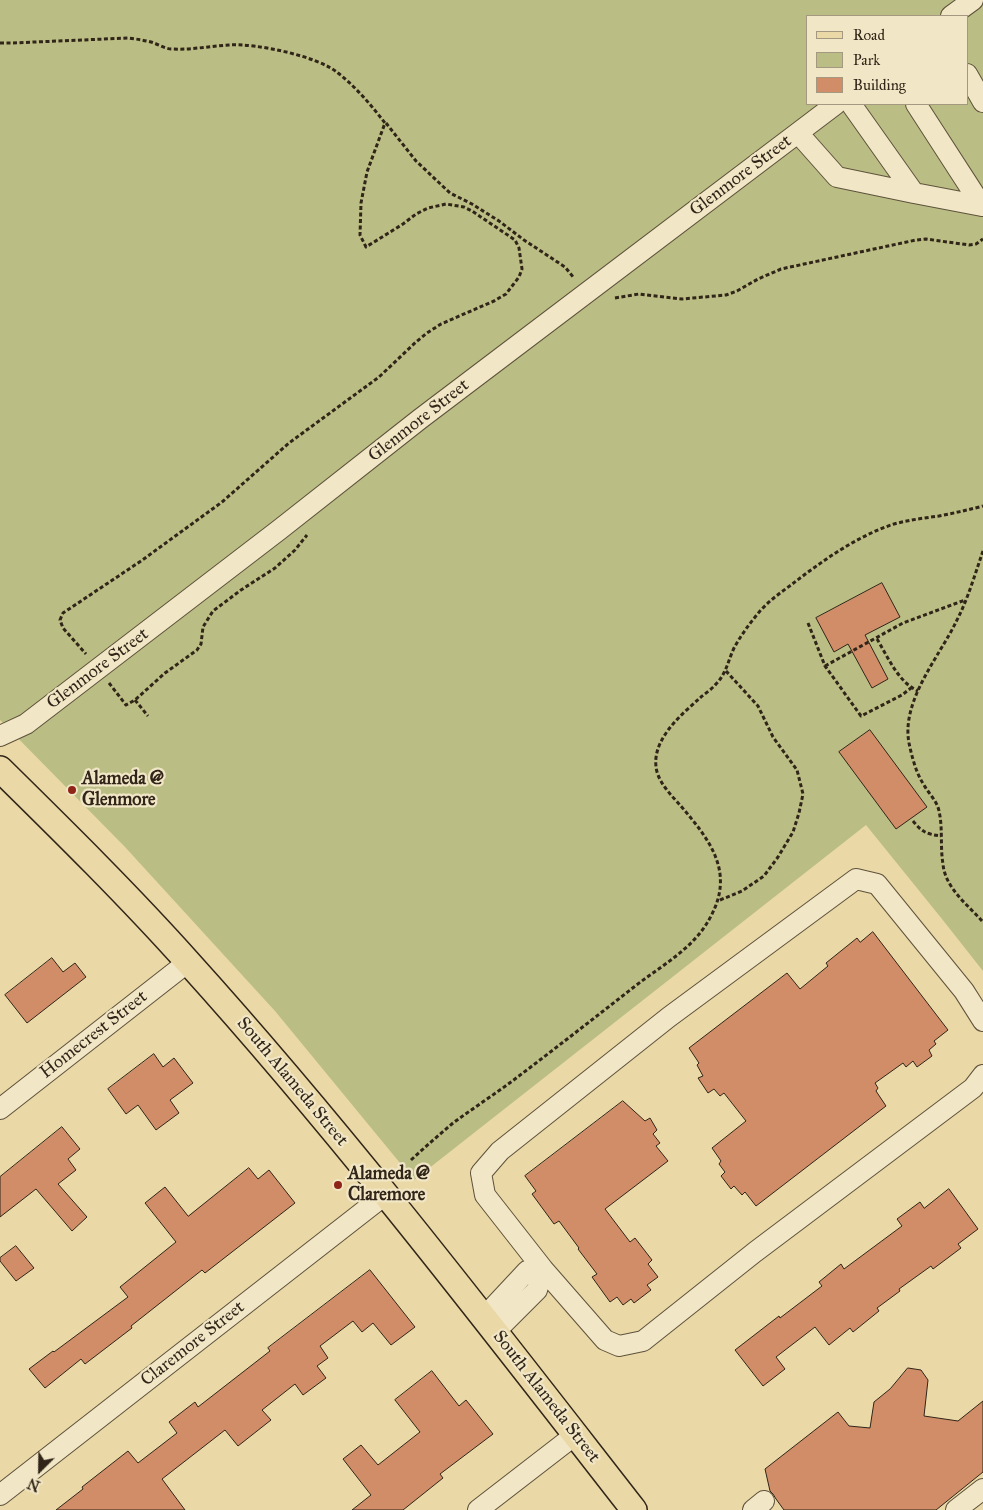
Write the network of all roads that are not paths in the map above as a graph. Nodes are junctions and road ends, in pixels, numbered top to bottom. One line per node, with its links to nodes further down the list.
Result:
1 (973, 0): 2 (street)
2 (952, 15)
3 (968, 76): 4 (street)
4 (983, 102)
5 (835, 105): 8 (street, Glenmore Street)
6 (852, 105): 9 (street)
7 (917, 105): 10 (street)
8 (798, 134): 9 (street); 11 (street, Glenmore Street)
9 (914, 193): 10 (street)
10 (982, 206)
11 (0, 736)
12 (0, 769): 13 (main road, South Alameda Street)
13 (188, 962): 16 (street, Homecrest Street); 17 (main road, South Alameda Street)
14 (983, 1021): 18 (street)
15 (983, 1076): 18 (street)
16 (0, 1109)
17 (386, 1194): 19 (main road, South Alameda Street); 22 (street, Claremore Street)
18 (543, 1269): 19 (street)
19 (490, 1324): 20 (main road, South Alameda Street)
20 (575, 1435): 23 (street); 24 (main road, South Alameda Street)
21 (983, 1489): 25 (street)
22 (0, 1495)
23 (478, 1510)
24 (634, 1510)
25 (956, 1510)

